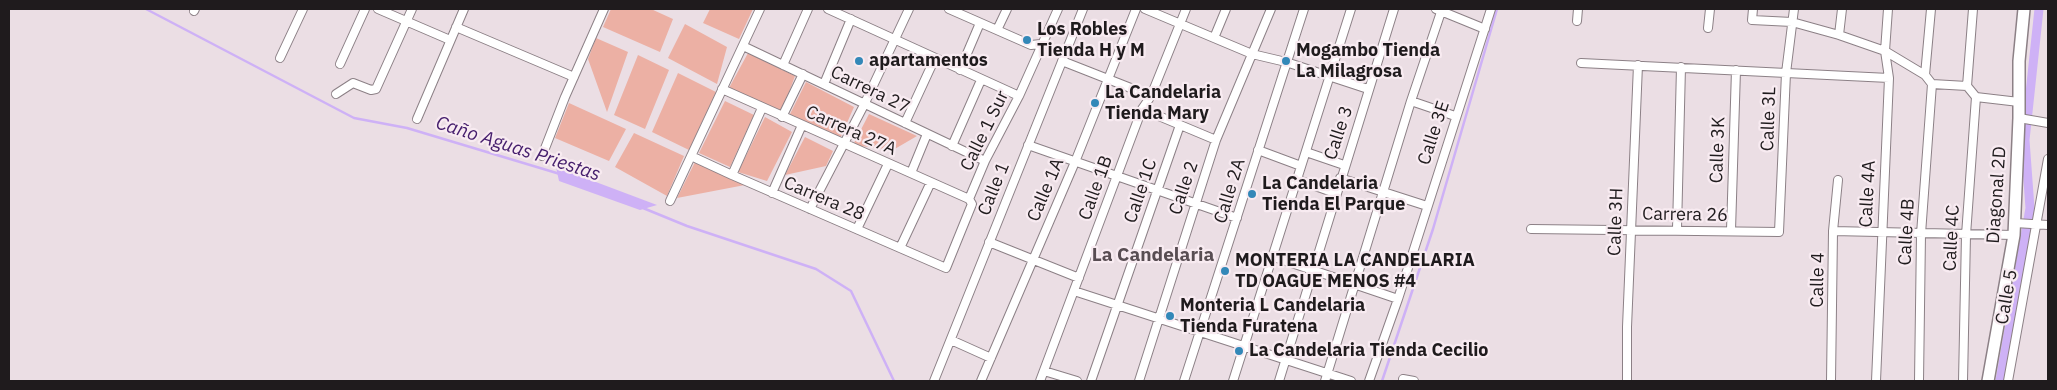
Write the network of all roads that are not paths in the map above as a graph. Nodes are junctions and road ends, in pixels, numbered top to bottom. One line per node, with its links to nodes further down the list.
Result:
1 (303, 9): 52 (street)
2 (365, 9): 57 (street)
3 (378, 9): 35 (street)
4 (412, 9): 35 (street)
5 (464, 9): 40 (street)
6 (604, 9): 67 (street)
7 (760, 9): 49 (street)
8 (808, 9): 59 (street)
9 (909, 9): 46 (street)
10 (1007, 9): 43 (street)
11 (1058, 9): 48 (street, Calle 1 Sur)
12 (1083, 9): 54 (street, Calle 1)
13 (1136, 9): 69 (street, Calle 1A)
14 (1145, 9): 39 (street)
15 (1186, 9): 39 (street, Calle 1B)
16 (1226, 9): 45 (street)
17 (1271, 9): 51 (street, Calle 2)
18 (1304, 9): 55 (street, Calle 2A)
19 (1351, 9): 66 (street)
20 (1394, 9): 75 (street, Calle 3)
21 (1440, 9): 42 (street); 80 (street)
22 (1491, 9): 42 (street, Calle 3E)
23 (1578, 9): 36 (street)
24 (1710, 9): 41 (street)
25 (1753, 9): 37 (street)
26 (1794, 9): 37 (street, Calle 3L)
27 (1842, 9): 44 (street)
28 (1888, 9): 50 (street, Calle 4A)
29 (1931, 9): 65 (street)
30 (1973, 9): 73 (street)
31 (2024, 9): 81 (street, Diagonal 2D)
32 (834, 10): 34 (street)
33 (954, 10): 38 (street)
34 (851, 19): 46 (street); 71 (street)
35 (406, 21): 47 (street); 76 (street)
36 (1577, 21)
37 (1792, 22): 44 (street); 63 (street, Calle 3L)
38 (980, 23): 43 (street); 61 (street)
39 (1180, 23): 45 (street); 78 (street, Calle 1B)
40 (456, 27): 47 (street); 67 (street)
41 (1708, 28)
42 (1485, 29): 85 (street, Calle 3E)
43 (997, 30): 48 (street)
44 (1839, 34): 50 (street)
45 (1214, 38): 51 (street)
46 (895, 39): 53 (street); 82 (street)
47 (450, 40): 88 (street)
48 (1040, 44): 77 (street, Calle 1 Sur)
49 (743, 46): 59 (street, Carrera 27); 74 (street)
50 (1885, 51): 65 (street); 68 (street, Calle 4A)
51 (1252, 54): 55 (street); 94 (street, Calle 2)
52 (280, 58)
53 (935, 58): 61 (street); 89 (street)
54 (1062, 60): 69 (street); 96 (street, Calle 1)
55 (1286, 62): 66 (street); 98 (street, Calle 2A)
56 (1581, 63): 58 (street)
57 (340, 64)
58 (1638, 64): 60 (street); 128 (street, Calle 3H)
59 (783, 65): 64 (street, Carrera 27)
60 (1681, 67): 62 (street); 129 (street)
61 (960, 70): 70 (street)
62 (1736, 70): 63 (street); 131 (street, Calle 3K)
63 (1786, 73): 68 (street); 134 (street, Calle 3L)
64 (803, 74): 71 (street, Carrera 27); 86 (street)
65 (1925, 75): 72 (street)
66 (1328, 76): 75 (street); 99 (street)
67 (574, 77): 100 (street)
68 (1889, 78): 133 (street, Calle 4A)
69 (1107, 79): 78 (street); 104 (street, Calle 1A)
70 (981, 80): 77 (street); 97 (street)
71 (824, 84): 82 (street, Carrera 27)
72 (1932, 84): 73 (street); 135 (street, Calle 4B)
73 (1967, 86): 79 (street)
74 (722, 89): 83 (street, Carrera 27A); 101 (street)
75 (1368, 89): 106 (street, Calle 3)
76 (336, 94)
77 (1019, 96): 103 (street, Calle 1 Sur)
78 (1151, 96): 84 (street, Calle 1B)
79 (1976, 96): 81 (street); 136 (street, Calle 4C)
80 (1412, 101): 85 (street); 116 (street)
81 (2019, 102): 87 (street, Diagonal 2D)
82 (864, 105): 89 (street, Carrera 27); 95 (street)
83 (762, 108): 86 (street, Carrera 27A); 109 (street)
84 (1142, 109): 92 (street); 110 (street, Calle 1B)
85 (1455, 116): 122 (street, Calle 3E)
86 (782, 117): 91 (street, Carrera 27A)
87 (2019, 118): 90 (street); 125 (street, Diagonal 2D)
88 (417, 119)
89 (905, 123): 93 (street, Carrera 27)
90 (2048, 123)
91 (802, 125): 95 (street, Carrera 27A); 117 (street)
92 (1180, 125): 94 (street); 115 (street, Calle 1C)
93 (927, 134): 97 (street, Carrera 27); 108 (street)
94 (1216, 140): 121 (street, Calle 2)
95 (843, 144): 105 (street, Carrera 27A); 123 (street)
96 (1028, 145): 104 (street); 138 (street, Calle 1)
97 (952, 146): 103 (street, Carrera 27)
98 (1258, 150): 107 (street); 124 (street, Calle 2A)
99 (1306, 152): 106 (street); 107 (street)
100 (542, 156)
101 (692, 156): 109 (street, Carrera 28); 120 (street)
102 (2048, 158): 125 (street, Calle 5)
103 (985, 161): 119 (street, Calle 1 Sur)
104 (1075, 162): 110 (street); 141 (street, Calle 1A)
105 (888, 164): 108 (street, Carrera 27A); 130 (street)
106 (1344, 165): 111 (street, Calle 3)
107 (1302, 166): 112 (street)
108 (911, 173): 114 (street, Carrera 27A)
109 (732, 175): 117 (street, Carrera 28)
110 (1116, 176): 115 (street); 144 (street, Calle 1B)
111 (1340, 178): 116 (street); 118 (street, Calle 3)
112 (1298, 180): 118 (street); 140 (street)
113 (1838, 180): 132 (street, Calle 4)
114 (930, 182): 119 (street, Carrera 27A); 139 (street)
115 (1158, 190): 121 (street); 148 (street, Calle 1C)
116 (1385, 192): 122 (street); 145 (street)
117 (772, 193): 123 (street, Carrera 28)
118 (1335, 193): 143 (street, Calle 3)
119 (969, 199): 142 (street, Calle 1 Sur)
120 (670, 201)
121 (1195, 204): 124 (street); 149 (street, Calle 2)
122 (1427, 206): 147 (street, Calle 3E)
123 (810, 210): 130 (street, Carrera 28)
124 (1237, 218): 150 (street, Calle 2A)
125 (2026, 223): 126 (street); 137 (street, Diagonal 2D); 176 (street, Calle 5)
126 (2048, 225)
127 (1531, 229): 128 (street, Carrera 26)
128 (1631, 229): 129 (street, Carrera 26); 170 (street, Calle 3H)
129 (1677, 229): 131 (street, Carrera 26)
130 (856, 230): 139 (street, Carrera 28)
131 (1731, 230): 134 (street, Carrera 26)
132 (1834, 231): 133 (street); 171 (street, Calle 4)
133 (1881, 231): 135 (street); 172 (street, Calle 4A)
134 (1779, 232)
135 (1921, 234): 136 (street); 173 (street, Calle 4B)
136 (1966, 234): 137 (street); 174 (street, Calle 4C)
137 (2014, 235): 175 (street, Diagonal 2D)
138 (989, 242): 141 (street); 151 (street, Calle 1)
139 (900, 248): 142 (street, Carrera 28)
140 (1271, 256): 143 (street); 152 (street)
141 (1033, 260): 144 (street); 153 (street, Calle 1A)
142 (946, 268)
143 (1313, 271): 145 (street); 154 (street, Calle 3)
144 (1079, 278): 146 (street, Calle 1B)
145 (1355, 285): 147 (street); 156 (street)
146 (1074, 291): 148 (street); 155 (street, Calle 1B)
147 (1398, 299): 168 (street, Calle 3E)
148 (1117, 306): 149 (street); 162 (street, Calle 1C)
149 (1157, 319): 150 (street); 163 (street, Calle 2)
150 (1200, 333): 152 (street); 164 (street, Calle 2A)
151 (950, 340): 153 (street); 158 (street, Calle 1)
152 (1242, 347): 154 (street); 165 (street)
153 (991, 358): 159 (street, Calle 1A)
154 (1285, 360): 156 (street); 166 (street, Calle 3)
155 (1044, 371): 160 (street, Calle 1B); 161 (street)
156 (1326, 378): 167 (street)
157 (1402, 379): 169 (street)
158 (934, 381)
159 (981, 381)
160 (1040, 381)
161 (1076, 381)
162 (1091, 381)
163 (1139, 381)
164 (1184, 381)
165 (1233, 381)
166 (1279, 381)
167 (1351, 381)
168 (1369, 381)
169 (1414, 381)
170 (1627, 381)
171 (1831, 381)
172 (1876, 381)
173 (1919, 381)
174 (1963, 381)
175 (1988, 381)
176 (2008, 381)

